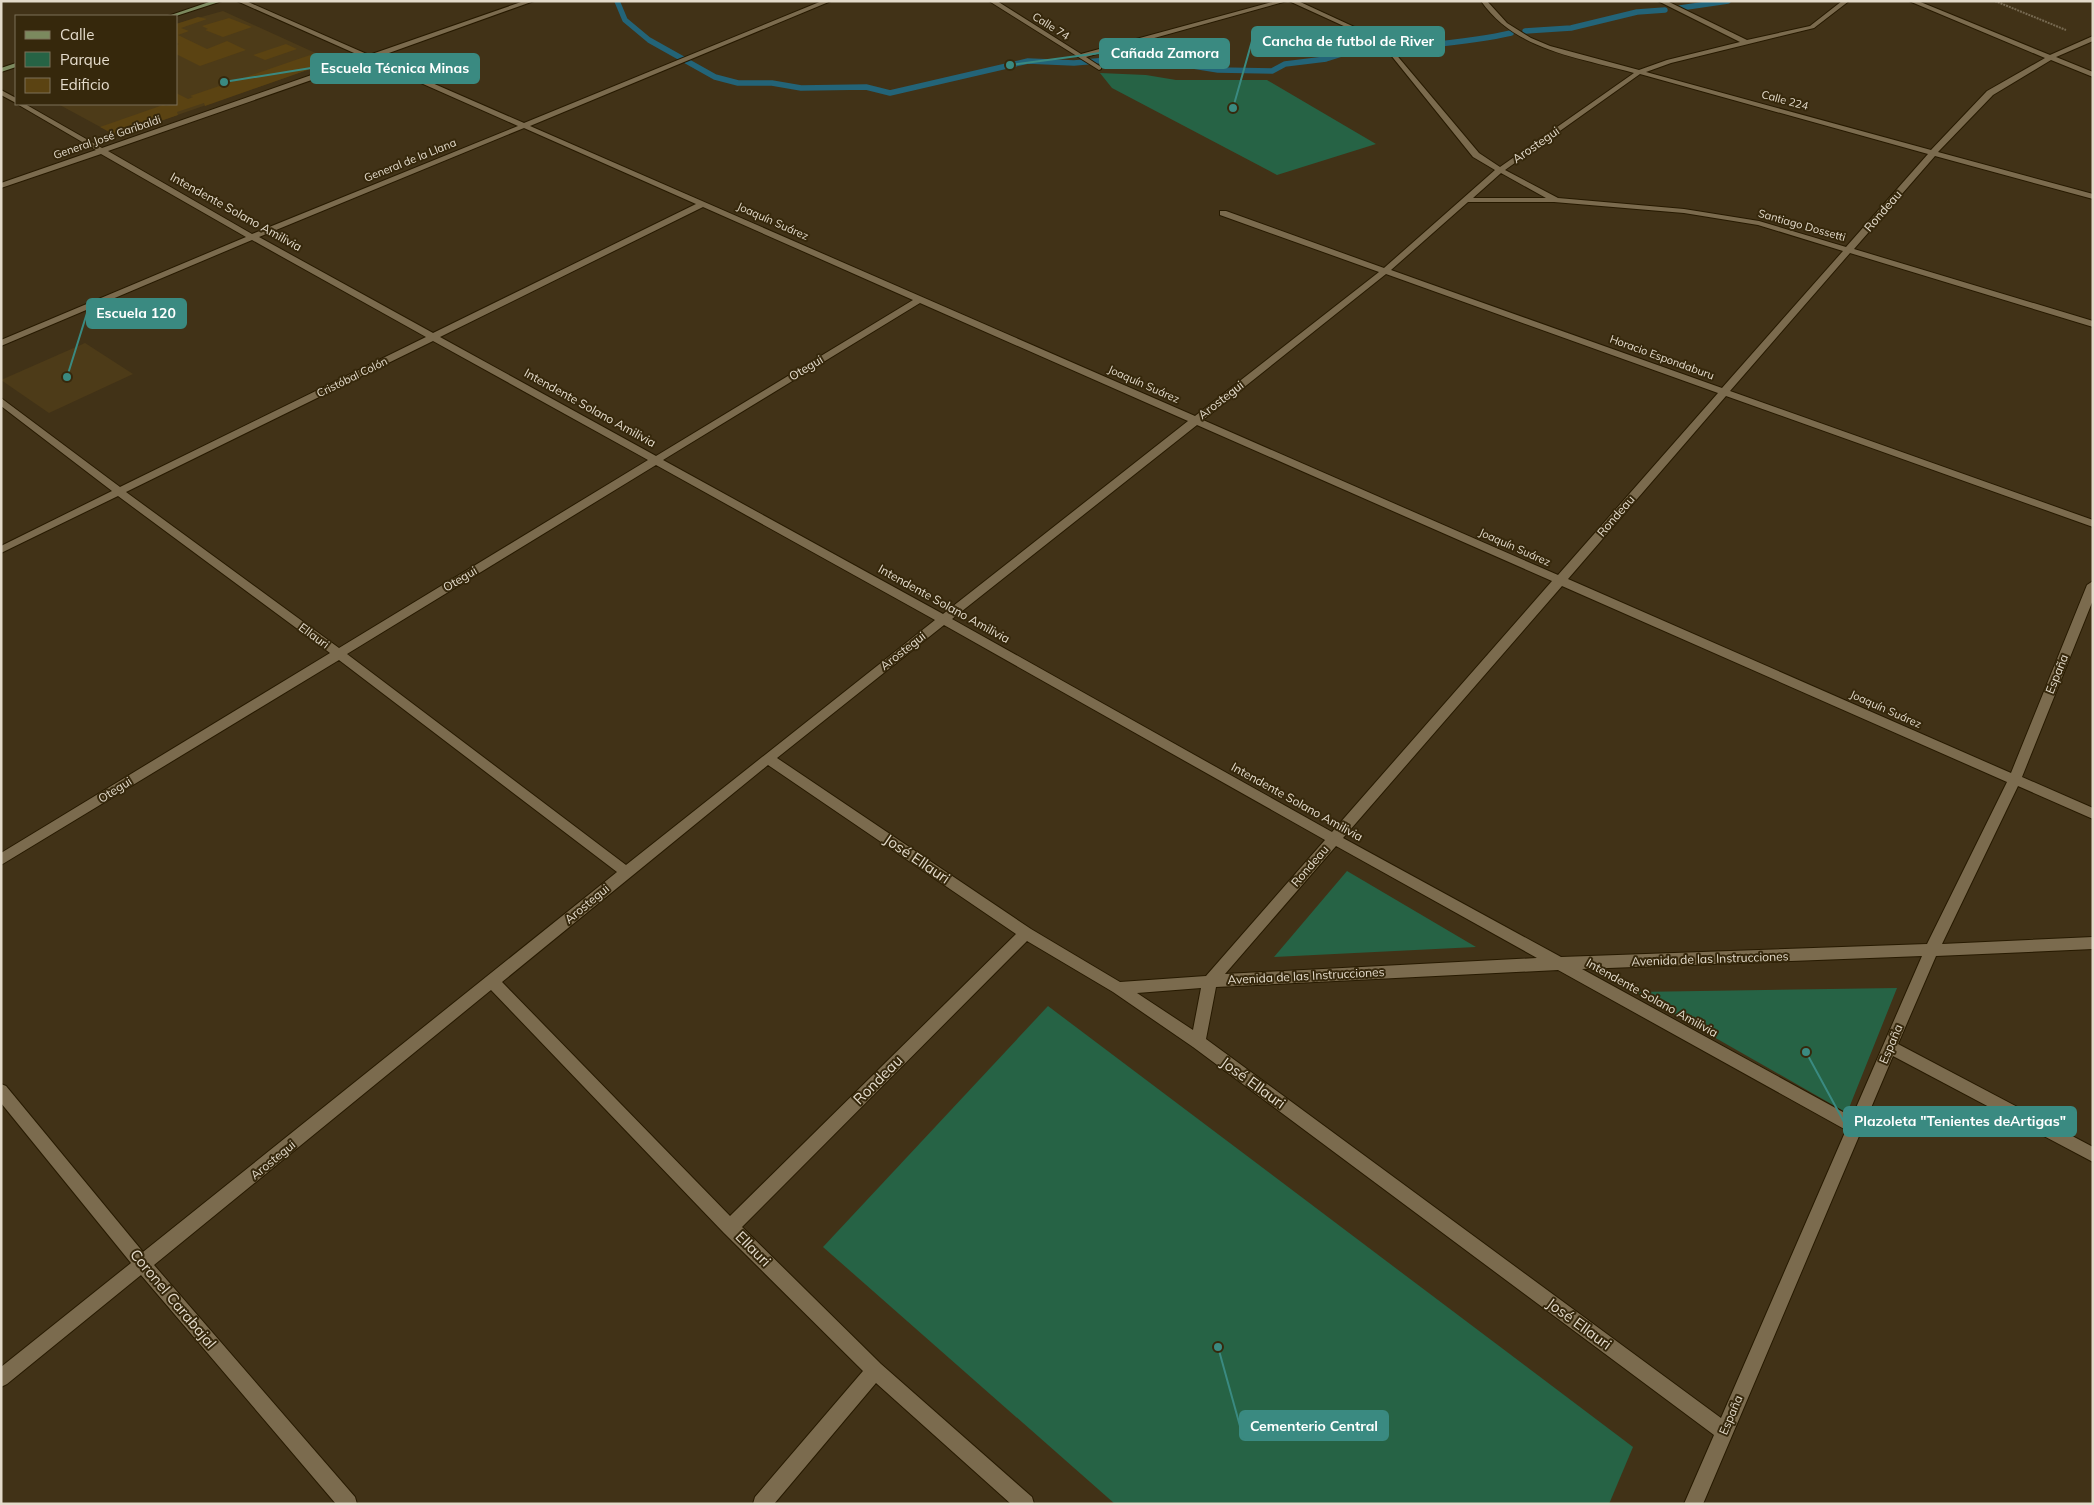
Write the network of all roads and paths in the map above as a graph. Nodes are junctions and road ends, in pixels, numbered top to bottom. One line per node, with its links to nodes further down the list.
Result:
1 (219, 1): 13 (street)
2 (240, 1): 17 (street, Joaquín Suárez)
3 (531, 1): 17 (street, General José Garibaldi)
4 (828, 1): 27 (street, General de la Llana)
5 (992, 1): 18 (street, Calle 74)
6 (1284, 1): 18 (street)
7 (1292, 1): 30 (street, Santiago Dossetti)
8 (1484, 1): 22 (street, Calle 224)
9 (1661, 1): 15 (street)
10 (1846, 1): 15 (street, Arostegui)
11 (1912, 1): 16 (street)
12 (1995, 1): 14 (path)
13 (174, 15)
14 (2091, 39): 16 (street, Rondeau)
15 (1747, 43): 22 (street, Arostegui)
16 (2051, 57): 23 (street); 29 (street, Rondeau)
17 (370, 58): 27 (street, Joaquín Suárez); 28 (street, General José Garibaldi)
18 (1084, 58): 20 (street, Calle 74)
19 (15, 65): 21 (street)
20 (1096, 66)
21 (1, 70)
22 (1639, 72): 29 (street, Calle 224); 30 (street, Arostegui)
23 (2093, 75)
24 (1, 92): 25 (street)
25 (15, 100)
26 (22, 105): 28 (street, Intendente Solano Amilivia)
27 (525, 125): 35 (street, Joaquín Suárez); 37 (street, General de la Llana)
28 (100, 151): 31 (street, General José Garibaldi); 37 (street, Intendente Solano Amilivia)
29 (1933, 153): 32 (street, Calle 224); 38 (street, Rondeau)
30 (1500, 170): 33 (street, Arostegui); 34 (street, Santiago Dossetti)
31 (1, 186)
32 (2093, 197)
33 (1465, 200): 34 (street, Santiago Dossetti); 39 (street, Arostegui)
34 (1556, 200): 38 (street, Santiago Dossetti)
35 (703, 204): 40 (street, Joaquín Suárez); 42 (street, Cristóbal Colón)
36 (1223, 213): 39 (street, Horacio Espondaburu)
37 (252, 237): 42 (street, Intendente Solano Amilivia); 43 (street, General de la Llana)
38 (1849, 249): 41 (street, Santiago Dossetti); 44 (street, Rondeau)
39 (1384, 271): 44 (street, Horacio Espondaburu); 46 (street, Arostegui)
40 (920, 299): 46 (street, Joaquín Suárez); 47 (street, Otegui)
41 (2093, 324)
42 (433, 337): 47 (street, Intendente Solano Amilivia); 48 (street, Cristóbal Colón)
43 (1, 342)
44 (1724, 392): 49 (street, Horacio Espondaburu); 51 (street, Rondeau)
45 (1, 401): 48 (street, Ellauri)
46 (1195, 420): 51 (street, Joaquín Suárez); 53 (street, Arostegui)
47 (655, 460): 53 (street, Intendente Solano Amilivia); 54 (street, Otegui)
48 (118, 492): 50 (street, Cristóbal Colón); 54 (street, Ellauri)
49 (2093, 524)
50 (1, 550)
51 (1560, 580): 56 (street, Joaquín Suárez); 58 (street, Rondeau)
52 (2093, 585): 56 (street, España)
53 (944, 619): 55 (street, Arostegui); 58 (street, Intendente Solano Amilivia)
54 (338, 653): 59 (street, Otegui); 60 (street, Ellauri)
55 (768, 758): 60 (street, Arostegui); 61 (street, José Ellauri)
56 (2014, 779): 57 (street, Joaquín Suárez); 63 (street, España)
57 (2093, 814)
58 (1334, 838): 64 (street, Intendente Solano Amilivia); 65 (street, Rondeau)
59 (1, 860)
60 (626, 872): 66 (street, Arostegui)
61 (1026, 933): 67 (street, José Ellauri); 73 (street, Rondeau)
62 (2093, 943): 63 (street, Avenida de las Instrucciones)
63 (1931, 951): 64 (street, Avenida de las Instrucciones); 69 (street, España)
64 (1562, 964): 65 (street, Avenida de las Instrucciones); 71 (street, Intendente Solano Amilivia)
65 (1210, 981): 67 (street, Avenida de las Instrucciones); 68 (street, Rondeau)
66 (492, 982): 73 (street, Ellauri); 74 (street, Arostegui)
67 (1118, 988): 68 (street, José Ellauri)
68 (1198, 1042): 77 (street, José Ellauri)
69 (1890, 1047): 71 (street, España); 72 (street)
70 (1, 1091): 74 (street, Coronel Carabajal)
71 (1855, 1127): 77 (street, España)
72 (2093, 1155)
73 (730, 1227): 75 (street, Ellauri)
74 (144, 1265): 76 (street, Arostegui); 78 (street, Coronel Carabajal)
75 (875, 1370): 79 (street); 80 (street, Ellauri)
76 (1, 1378)
77 (1724, 1431): 81 (street, España)
78 (348, 1504)
79 (762, 1504)
80 (1025, 1504)
81 (1693, 1504)

